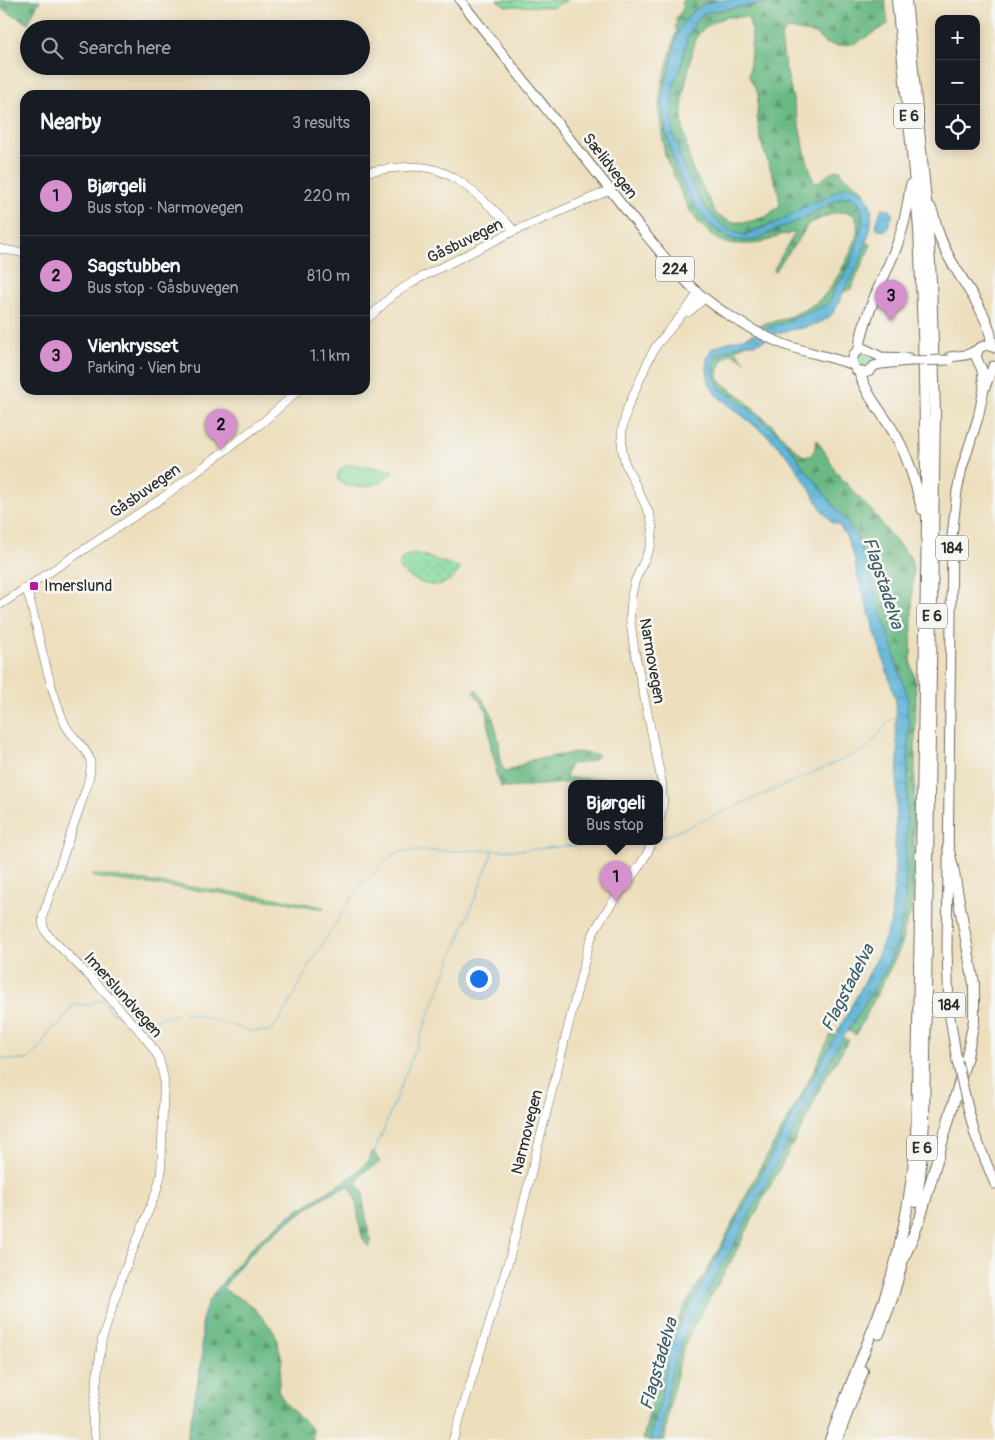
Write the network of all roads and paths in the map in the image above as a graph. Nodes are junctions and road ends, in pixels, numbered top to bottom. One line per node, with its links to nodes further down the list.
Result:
1 (460, 0): 6 (main road, Sælidvegen / 224)
2 (897, 0): 4 (highway, E 6)
3 (906, 0): 7 (highway, E 6)
4 (914, 162): 15 (highway, E 6); 26 (highway, E 6)
5 (370, 171): 8 (main road)
6 (608, 187): 8 (main road, Gåsbuvegen); 11 (main road, Sælidvegen / 224)
7 (926, 200): 13 (highway, E 6); 33 (highway, E 6)
8 (514, 231): 12 (main road, Gåsbuvegen)
9 (0, 249): 10 (main road)
10 (20, 252)
11 (701, 295): 17 (main road, Sælidvegen / 224); 29 (main road, Narmovegen)
12 (370, 316)
13 (993, 347): 14 (main road, 224)
14 (979, 348): 18 (main road, 224); 20 (main road)
15 (856, 352): 16 (main road, 224); 17 (main road, 224); 23 (main road)
16 (874, 354): 19 (main road, 224); 22 (main road)
17 (830, 358): 23 (main road, 224)
18 (949, 358): 19 (main road, 224, bridge); 20 (main road, 224)
19 (909, 359): 22 (main road, 224)
20 (979, 364): 21 (main road, 224); 24 (main road, 184)
21 (994, 365): 24 (main road, 184)
22 (874, 366): 23 (main road, 224)
23 (856, 368): 26 (highway, E 6)
24 (984, 389): 31 (main road, 184)
25 (293, 395): 27 (main road, Gåsbuvegen)
26 (927, 521): 36 (highway, E 6)
27 (26, 588): 28 (main road, Gåsbuvegen); 34 (main road, Imerslundvegen)
28 (0, 605)
29 (661, 780)
30 (650, 845): 35 (main road, Narmovegen)
31 (948, 847): 32 (main road, 184, bridge); 33 (highway, E 6)
32 (995, 1184)
33 (903, 1261): 37 (highway, E 6)
34 (96, 1440)
35 (453, 1440)
36 (830, 1440)
37 (837, 1440)

